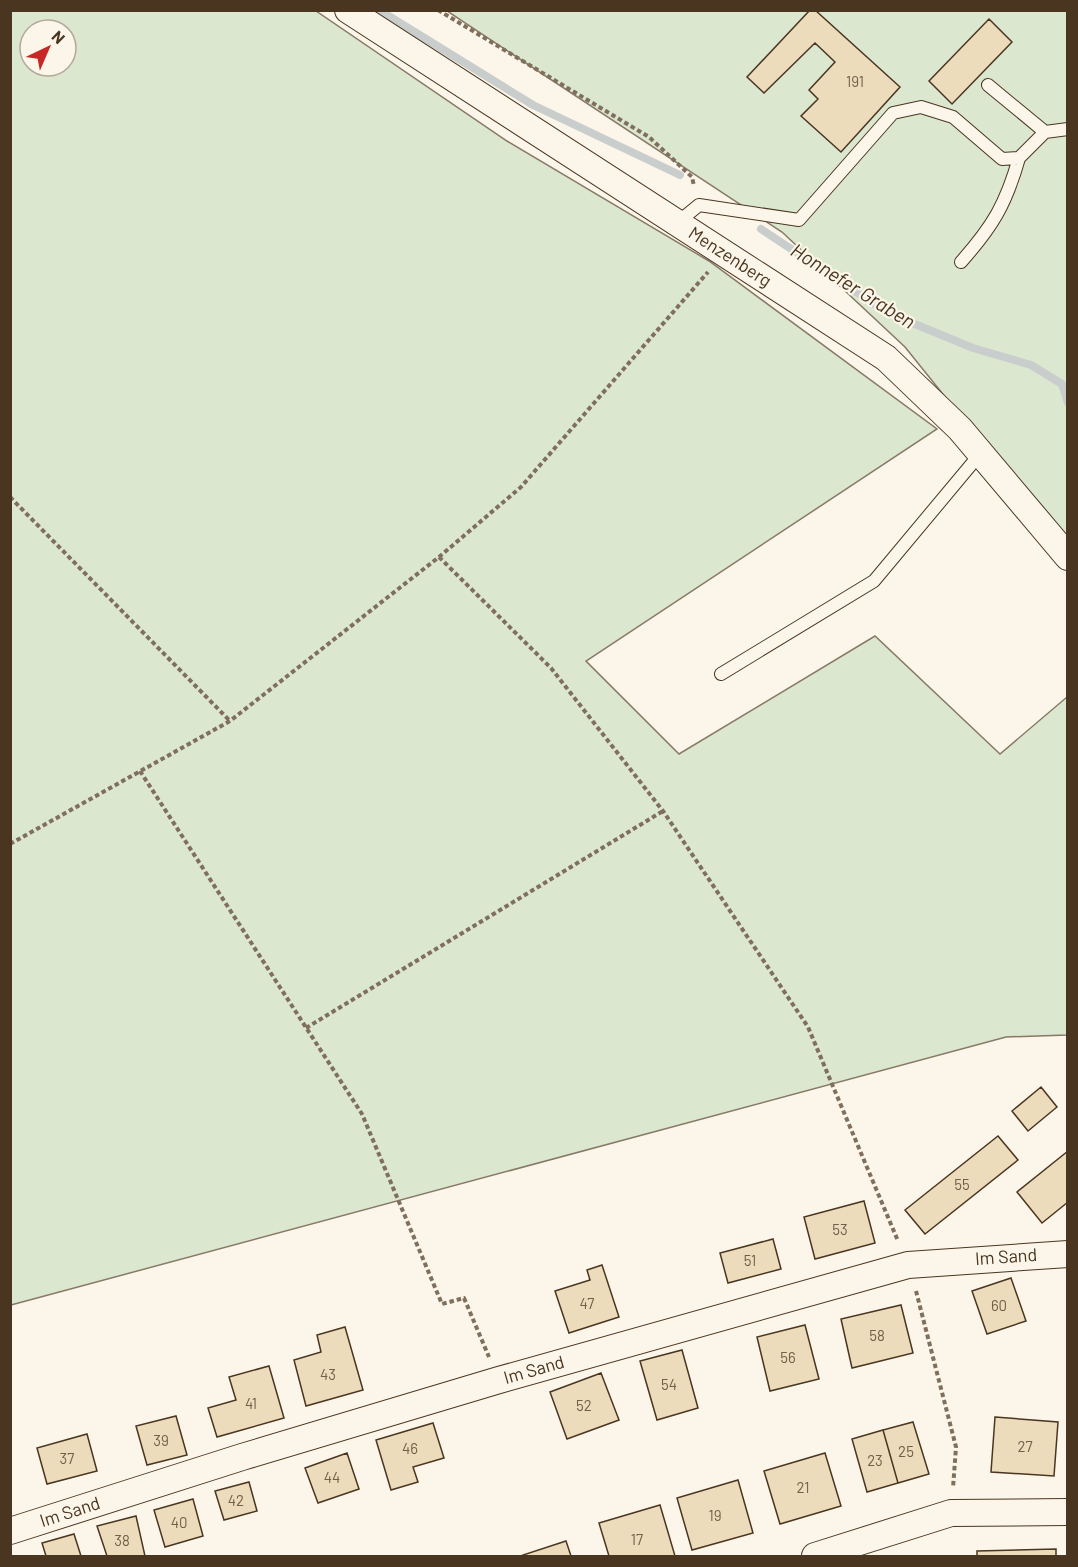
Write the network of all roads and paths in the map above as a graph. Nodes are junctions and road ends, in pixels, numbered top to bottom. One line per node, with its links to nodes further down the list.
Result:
1 (348, 10): 8 (street, Menzenberg)
2 (438, 10): 7 (path)
3 (988, 86): 5 (lane)
4 (1068, 129): 5 (lane)
5 (1045, 132): 6 (lane)
6 (1019, 158): 7 (lane); 10 (lane)
7 (699, 205): 8 (lane)
8 (677, 223): 9 (street, Menzenberg)
9 (724, 254): 11 (street, Menzenberg); 13 (path)
10 (961, 262)
11 (980, 454): 14 (street, Menzenberg); 15 (lane)
12 (10, 496): 16 (path)
13 (439, 557): 16 (path); 18 (path)
14 (1068, 557)
15 (721, 674)
16 (230, 722): 17 (path)
17 (140, 771): 19 (path); 20 (path)
18 (663, 811): 20 (path); 22 (path)
19 (10, 844)
20 (306, 1028): 23 (path)
21 (1068, 1254): 22 (street, Im Sand)
22 (908, 1265): 23 (street, Im Sand); 25 (path)
23 (499, 1380): 26 (street, Im Sand)
24 (1068, 1512): 25 (street)
25 (951, 1513): 27 (street)
26 (10, 1531)
27 (815, 1557)

